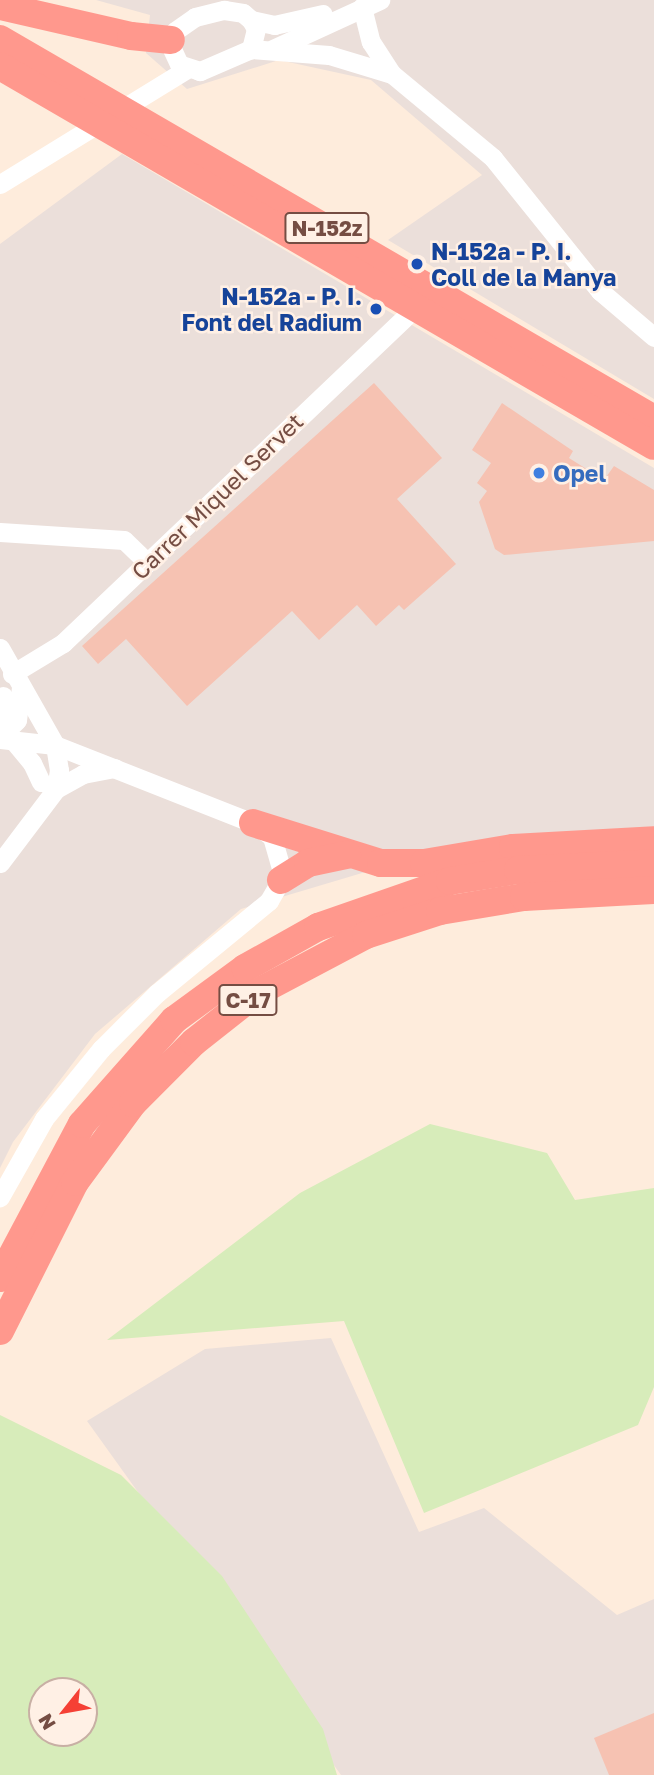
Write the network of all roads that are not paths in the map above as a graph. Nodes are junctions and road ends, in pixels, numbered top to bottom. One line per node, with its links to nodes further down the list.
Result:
1 (371, 3): 5 (street); 11 (street)
2 (0, 6): 7 (highway)
3 (195, 9): 4 (street); 7 (street)
4 (237, 10): 5 (street); 8 (street)
5 (341, 15): 8 (street)
6 (0, 39): 15 (highway, N-152z)
7 (171, 40): 10 (street)
8 (260, 50): 10 (street); 11 (street)
9 (0, 66): 13 (highway, N-152z)
10 (187, 69): 12 (street)
11 (392, 74): 14 (street)
12 (0, 184)
13 (415, 308): 16 (highway, N-152z); 18 (street, Carrer Miquel Servet)
14 (654, 337)
15 (654, 419)
16 (654, 446)
17 (0, 532): 18 (street)
18 (147, 562): 20 (street, Carrer Miquel Servet)
19 (0, 648): 20 (street)
20 (17, 681): 21 (street); 22 (street); 23 (street)
21 (1, 698): 22 (street)
22 (4, 737): 23 (street); 25 (street)
23 (55, 745): 24 (street); 25 (street)
24 (119, 768): 25 (street); 26 (street)
25 (48, 785): 29 (street)
26 (253, 822): 28 (highway); 31 (street)
27 (654, 840): 28 (highway)
28 (346, 855): 31 (highway)
29 (0, 863)
30 (654, 863): 34 (highway, C-17)
31 (281, 880): 33 (street)
32 (654, 890): 35 (highway, C-17)
33 (0, 1197)
34 (1, 1275)
35 (0, 1331)

